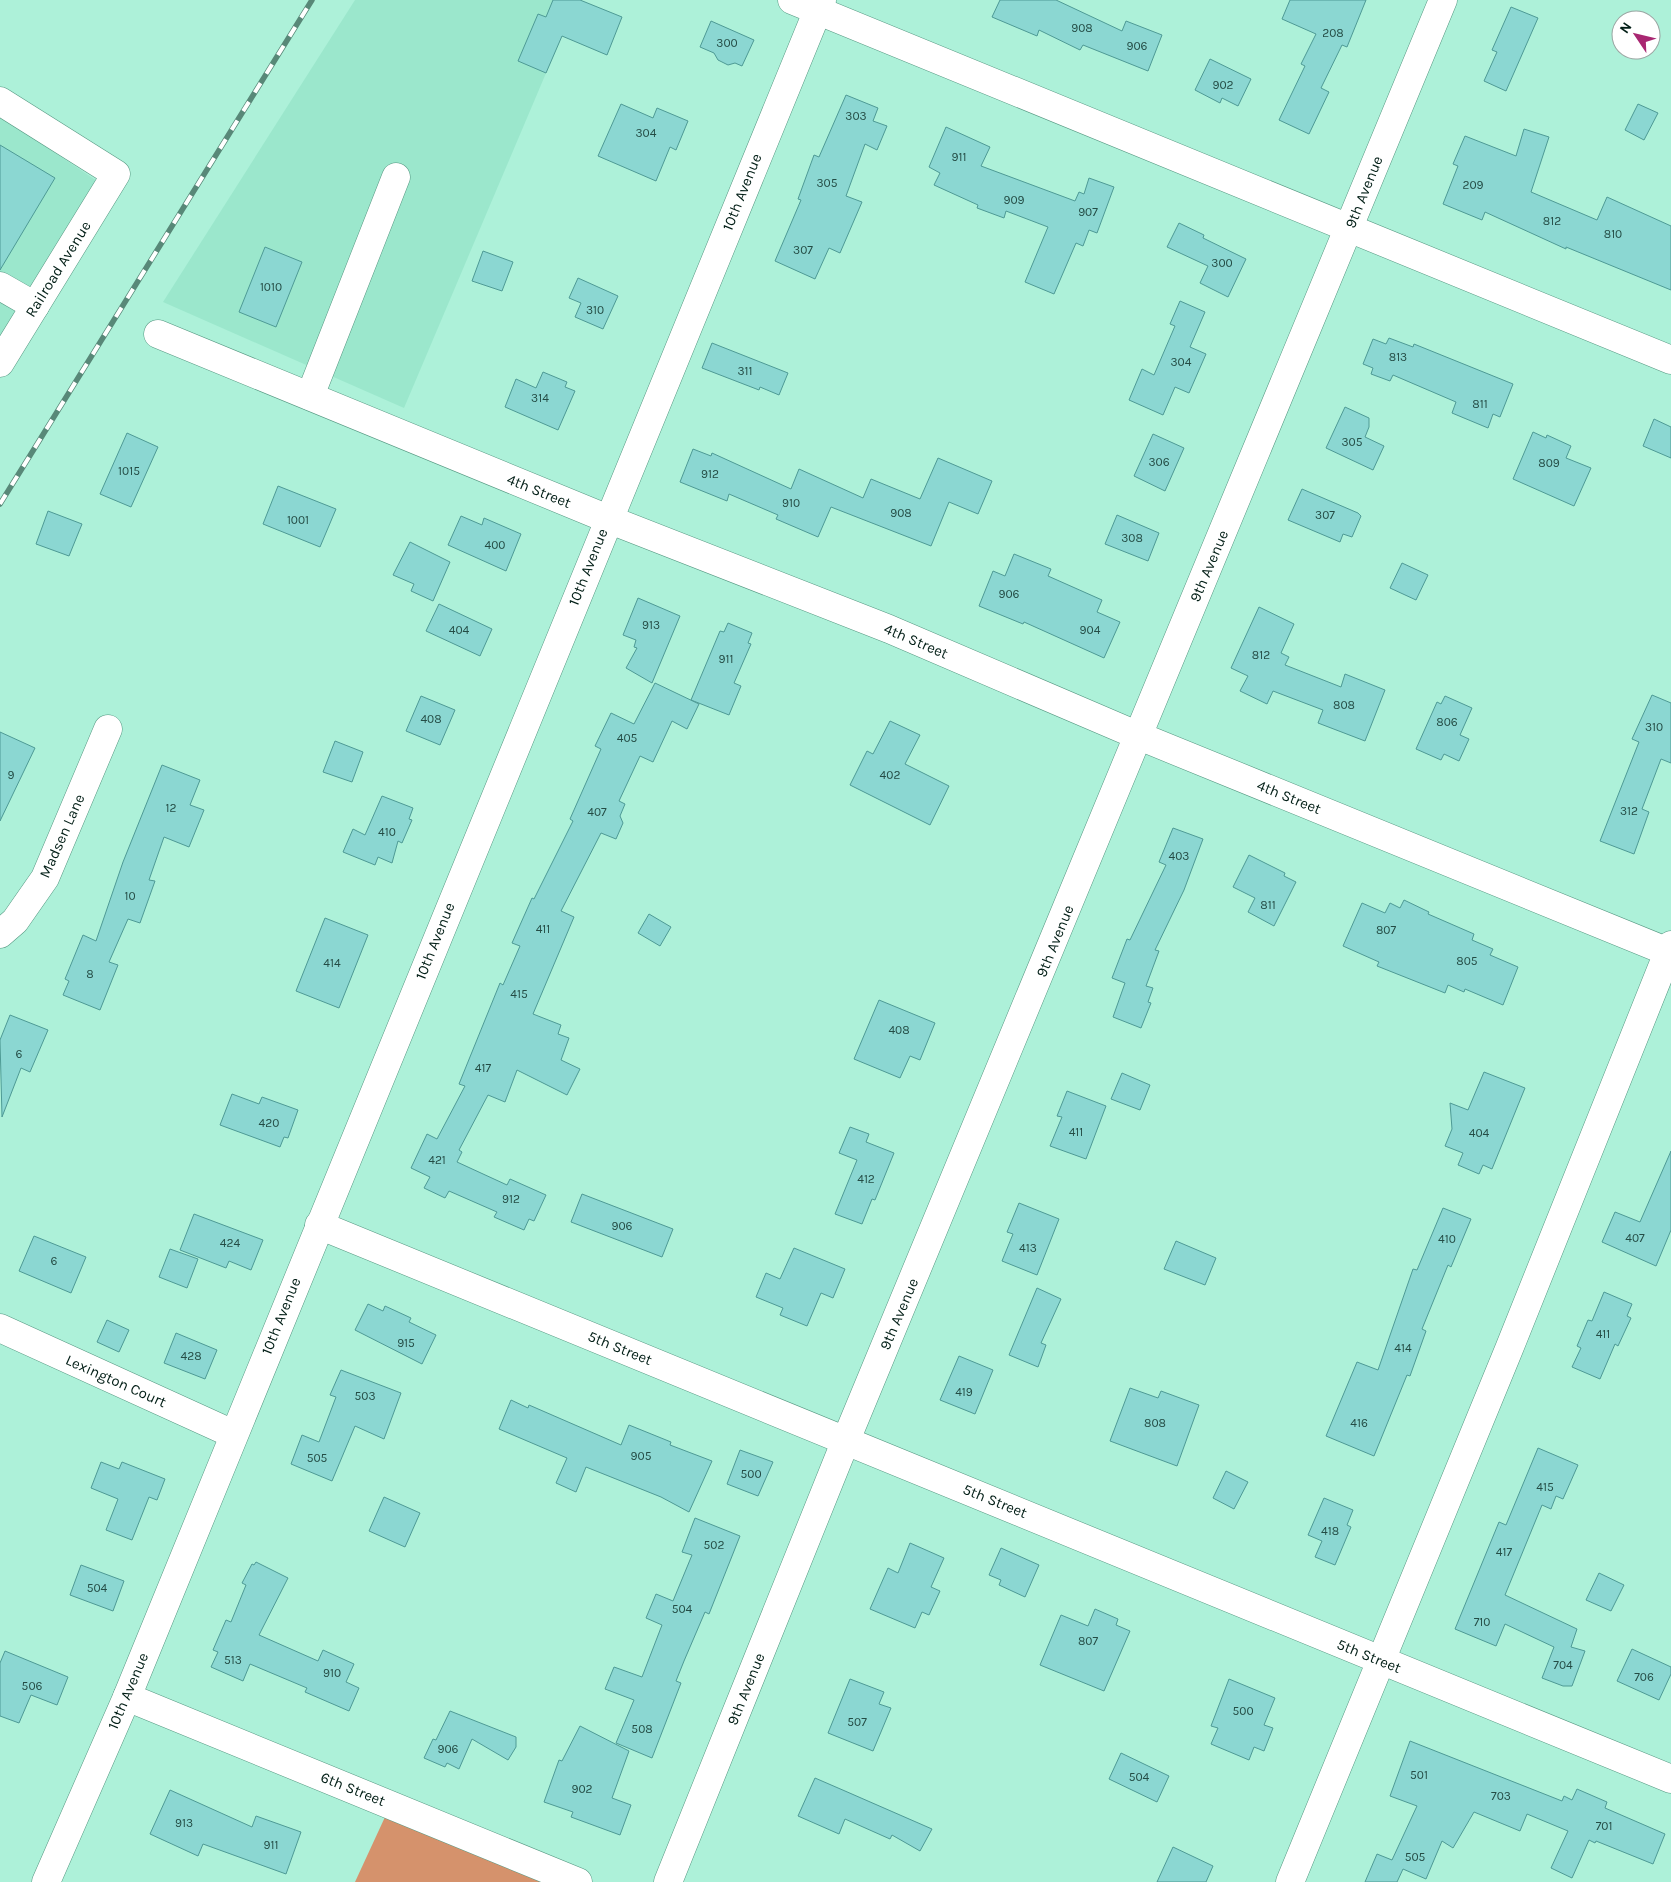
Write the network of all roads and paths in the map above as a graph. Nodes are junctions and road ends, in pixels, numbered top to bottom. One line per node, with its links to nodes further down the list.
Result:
1 (792, 0): 3 (street)
2 (1443, 0): 6 (street, 9th Avenue)
3 (819, 5): 6 (street); 13 (street, 10th Avenue)
4 (0, 101): 8 (street, Railroad Avenue)
5 (396, 177): 12 (street)
6 (1348, 230): 10 (street); 15 (street, 9th Avenue)
7 (0, 286): 8 (street)
8 (35, 306): 11 (street, Railroad Avenue)
9 (158, 334): 12 (street, 4th Street)
10 (1671, 360)
11 (0, 363)
12 (310, 396): 13 (street, 4th Street)
13 (608, 519): 15 (street, 4th Street); 18 (street, 10th Avenue)
14 (108, 729): 16 (street, Madsen Lane)
15 (1138, 736): 17 (street, 4th Street); 21 (street, 9th Avenue)
16 (0, 934)
17 (1670, 950): 22 (street)
18 (318, 1225): 20 (street, 10th Avenue); 21 (street, 5th Street)
19 (0, 1328): 20 (street, Lexington Court)
20 (232, 1434): 23 (street, 10th Avenue)
21 (846, 1440): 22 (street, 5th Street); 27 (street, 9th Avenue)
22 (1382, 1661): 24 (street, 5th Street); 28 (street)
23 (127, 1697): 25 (street, 10th Avenue); 26 (street, 6th Street)
24 (1671, 1779)
25 (46, 1882)
26 (578, 1882)
27 (668, 1882)
28 (1290, 1882)

